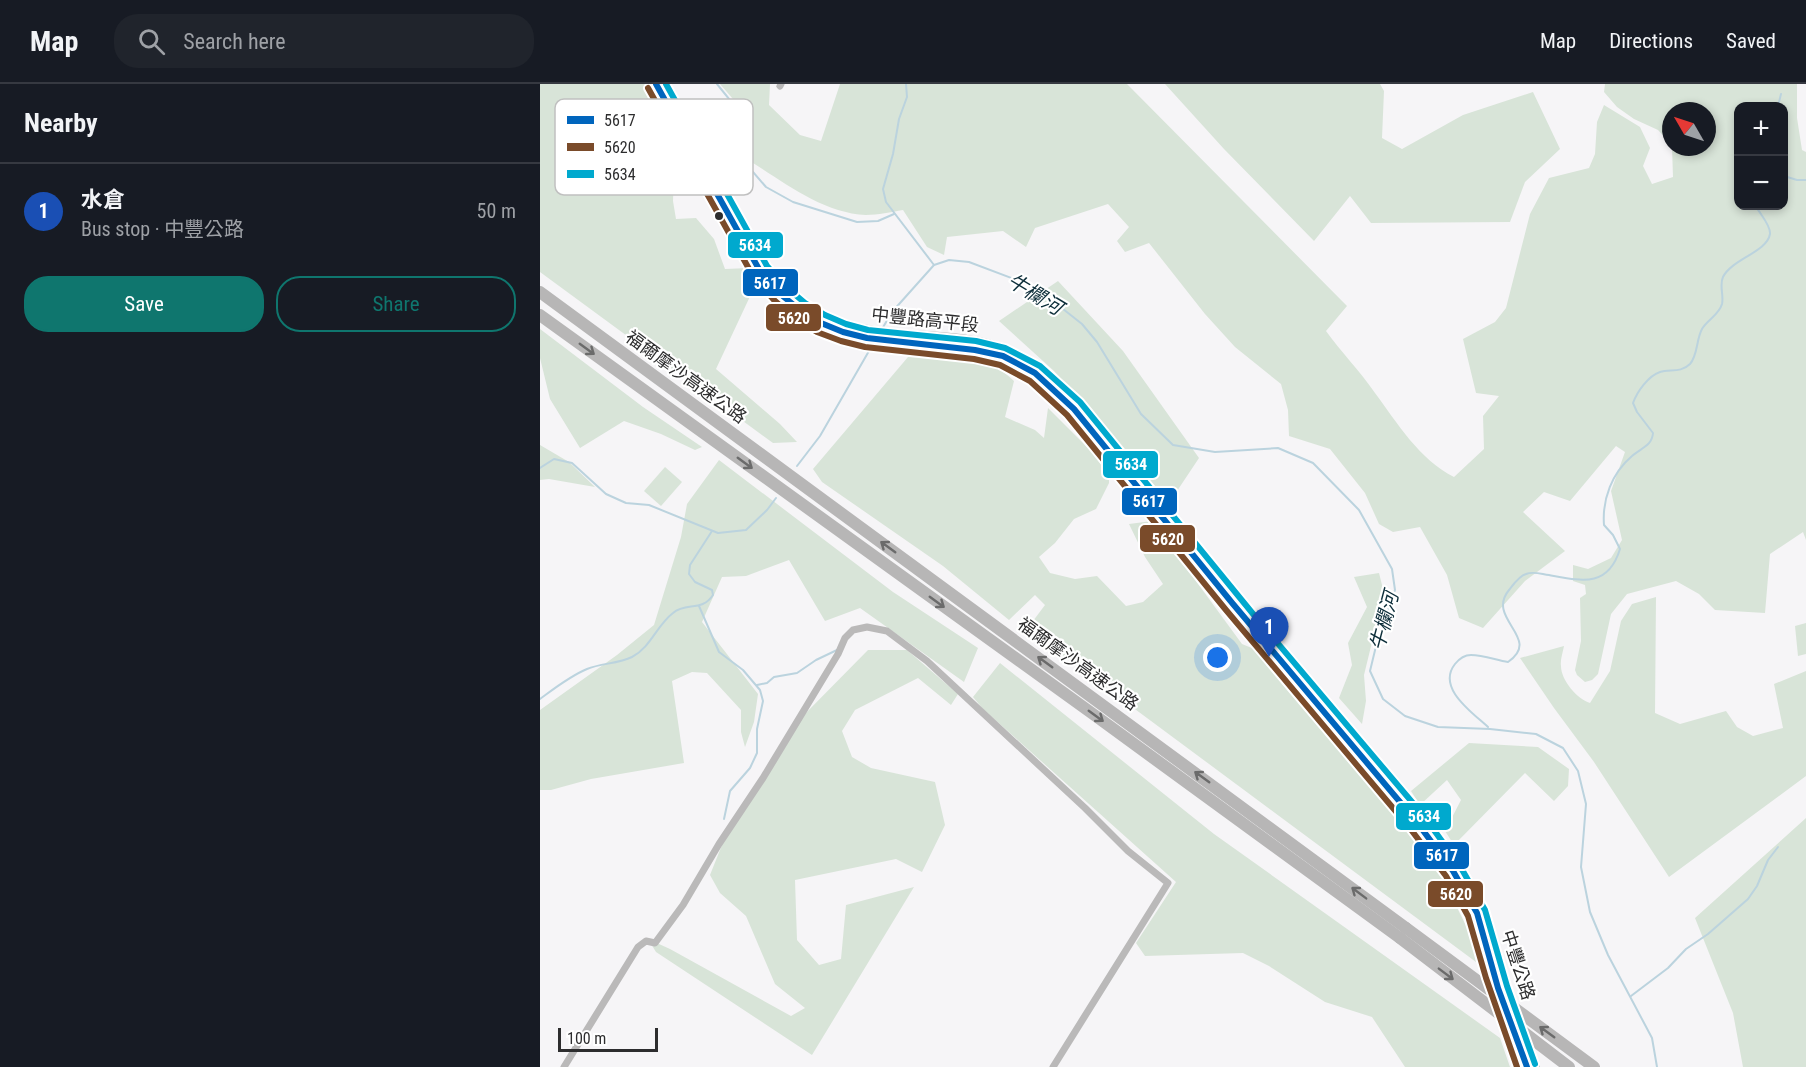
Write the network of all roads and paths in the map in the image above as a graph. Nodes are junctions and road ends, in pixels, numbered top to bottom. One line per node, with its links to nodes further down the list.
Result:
1 (656, 84): 3 (main road, 中豐路高平段)
2 (665, 84): 4 (main road, 中豐路高平段)
3 (664, 99)
4 (673, 99)
5 (717, 195): 9 (main road, 中豐路高平段)
6 (725, 195): 9 (main road, 中豐路高平段)
7 (540, 291): 11 (highway, 福爾摩沙高速公路, one-way to 7)
8 (540, 315): 11 (highway, 福爾摩沙高速公路, one-way to 11)
9 (850, 331): 10 (main road, 中豐路高平段)
10 (1234, 600): 12 (main road, 中豐公路)
11 (1403, 933): 17 (highway, 福爾摩沙高速公路, one-way to 17, bridge); 18 (highway, 福爾摩沙高速公路, one-way to 11, bridge)
12 (1493, 957): 15 (main road, 中豐公路); 16 (main road, 中豐公路)
13 (564, 1067): 14 (street)
14 (1053, 1067)
15 (1527, 1067)
16 (1535, 1067)
17 (1569, 1067)
18 (1594, 1067)

